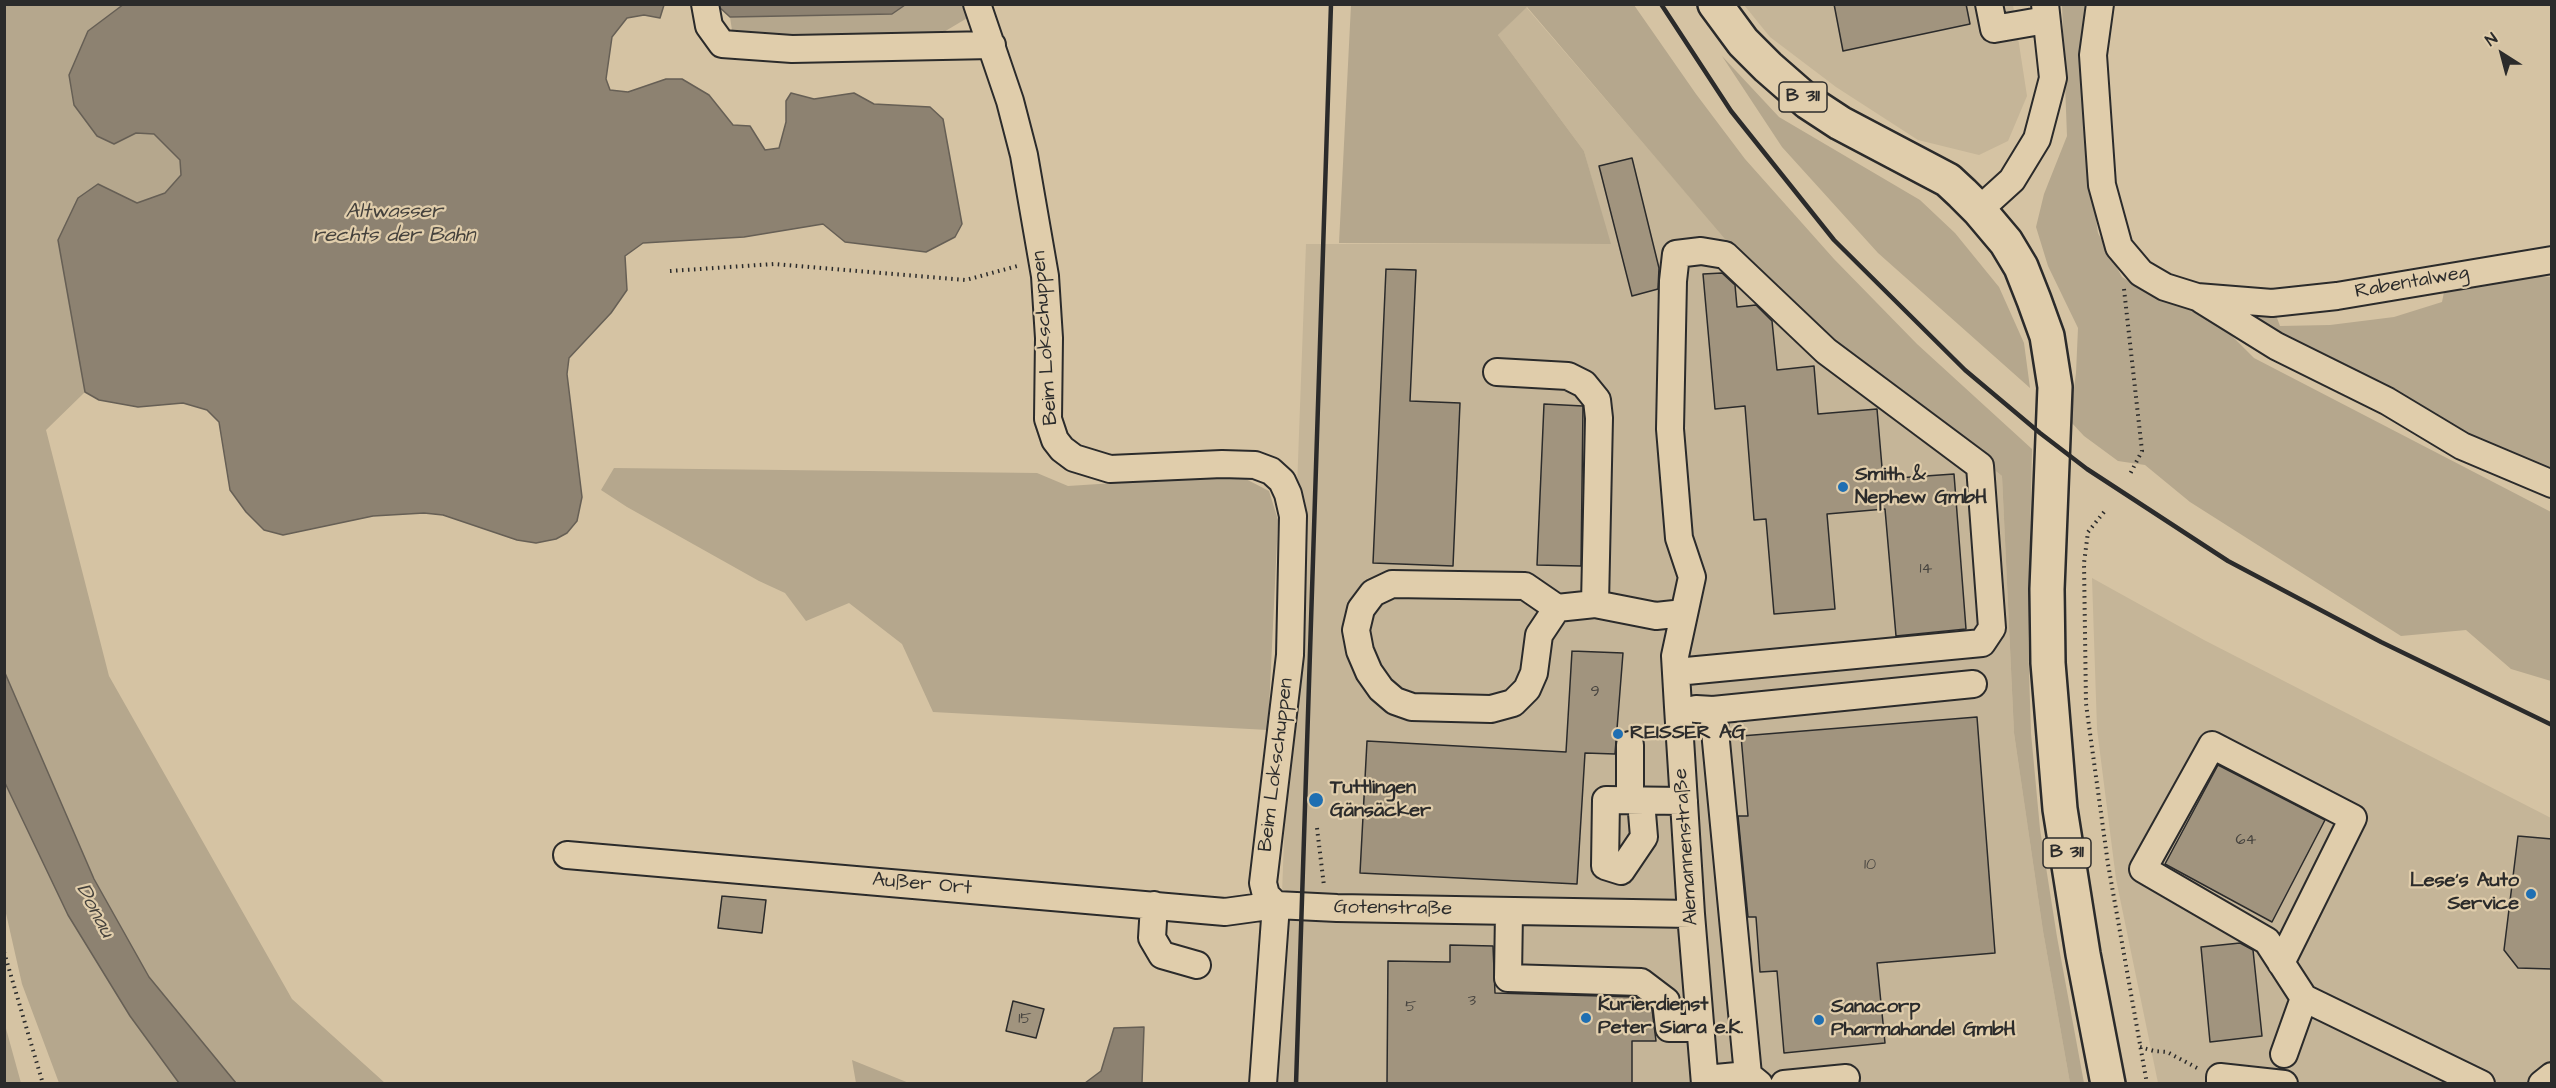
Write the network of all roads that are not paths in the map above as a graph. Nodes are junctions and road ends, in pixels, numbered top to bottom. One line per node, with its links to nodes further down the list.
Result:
1 (705, 4): 7 (street)
2 (977, 4): 7 (street, Beim Lokschuppen)
3 (1715, 4): 8 (main road, B 311)
4 (1989, 4): 6 (street)
5 (2100, 4): 10 (street)
6 (2046, 12): 8 (street)
7 (992, 45): 26 (street, Beim Lokschuppen)
8 (1980, 210): 41 (main road, B 311)
9 (2552, 260): 10 (street, Rabentalweg)
10 (2197, 297): 12 (street)
11 (1497, 372): 15 (street)
12 (2419, 420): 13 (street); 14 (street)
13 (2552, 484)
14 (2552, 502)
15 (1595, 604): 16 (street); 17 (street)
16 (1557, 608): 16 (street)
17 (1684, 613): 18 (street, Alemannenstraße); 18 (street, Alemannenstraße)
18 (1676, 672): 20 (street, Alemannenstraße)
19 (1973, 684): 21 (street)
20 (1678, 707): 21 (street); 23 (street, Alemannenstraße)
21 (1713, 710): 36 (street)
22 (1630, 745): 23 (street)
23 (1684, 801): 28 (street, Alemannenstraße)
24 (567, 855): 25 (street, Außer Ort)
25 (1154, 905): 26 (street, Außer Ort); 30 (street)
26 (1276, 905): 27 (street, Gotenstraße); 39 (street)
27 (1509, 911): 28 (street, Gotenstraße); 32 (street)
28 (1691, 914): 32 (street, Alemannenstraße)
29 (2281, 963): 29 (street); 31 (street)
30 (1197, 964)
31 (2304, 998): 33 (street); 43 (street)
32 (1700, 1028): 38 (street, Alemannenstraße)
33 (2284, 1054)
34 (2552, 1076): 44 (street)
35 (1846, 1078): 40 (street)
36 (1754, 1079): 38 (street)
37 (2220, 1080): 42 (street)
38 (1705, 1081)
39 (1263, 1083)
40 (1784, 1083)
41 (2108, 1083)
42 (2284, 1083)
43 (2481, 1083)
44 (2542, 1083)

